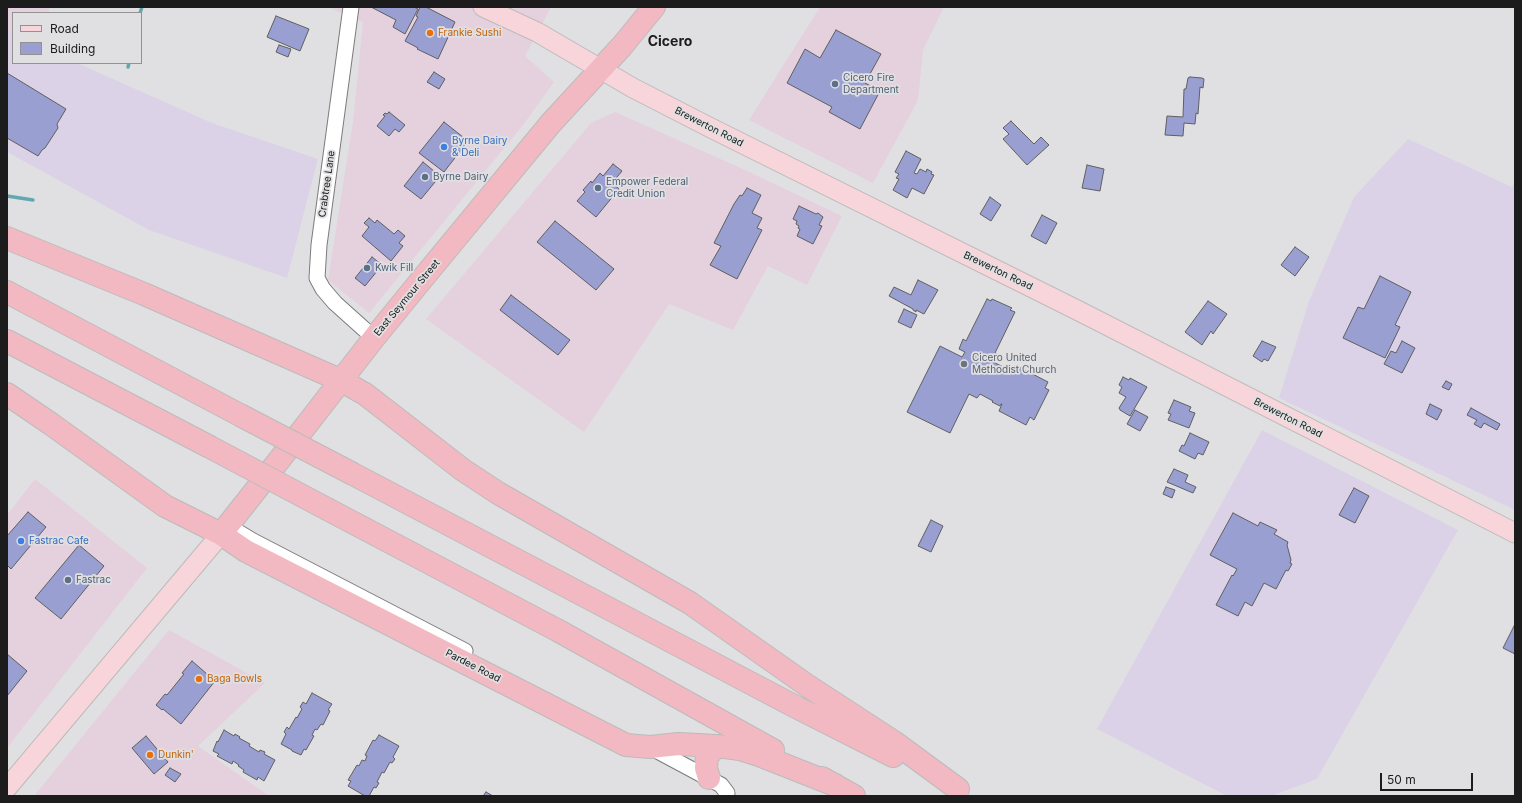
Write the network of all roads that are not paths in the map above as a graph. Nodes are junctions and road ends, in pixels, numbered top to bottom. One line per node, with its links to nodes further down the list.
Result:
1 (351, 7): 7 (street, Crabtree Lane)
2 (483, 7): 4 (main road, Brewerton Road)
3 (654, 7): 4 (highway, East Seymour Street)
4 (601, 69): 7 (highway, East Seymour Street); 12 (main road, Brewerton Road)
5 (7, 238): 9 (highway)
6 (7, 292): 19 (highway, bridge)
7 (374, 338): 9 (highway, East Seymour Street)
8 (7, 341): 17 (highway, bridge)
9 (340, 380): 11 (highway, East Seymour Street); 19 (highway)
10 (7, 394): 11 (highway)
11 (224, 530): 13 (highway, Pardee Road); 15 (street, Pardee Road); 18 (main road)
12 (1515, 533)
13 (626, 745): 15 (highway); 20 (street, Pardee Road)
14 (716, 746): 15 (highway); 16 (highway); 17 (highway)
15 (650, 747): 16 (street, Pardee Road)
16 (710, 778): 20 (street, Pardee Road)
17 (835, 785): 21 (highway)
18 (7, 788)
19 (965, 792)
20 (730, 795)
21 (854, 796)

